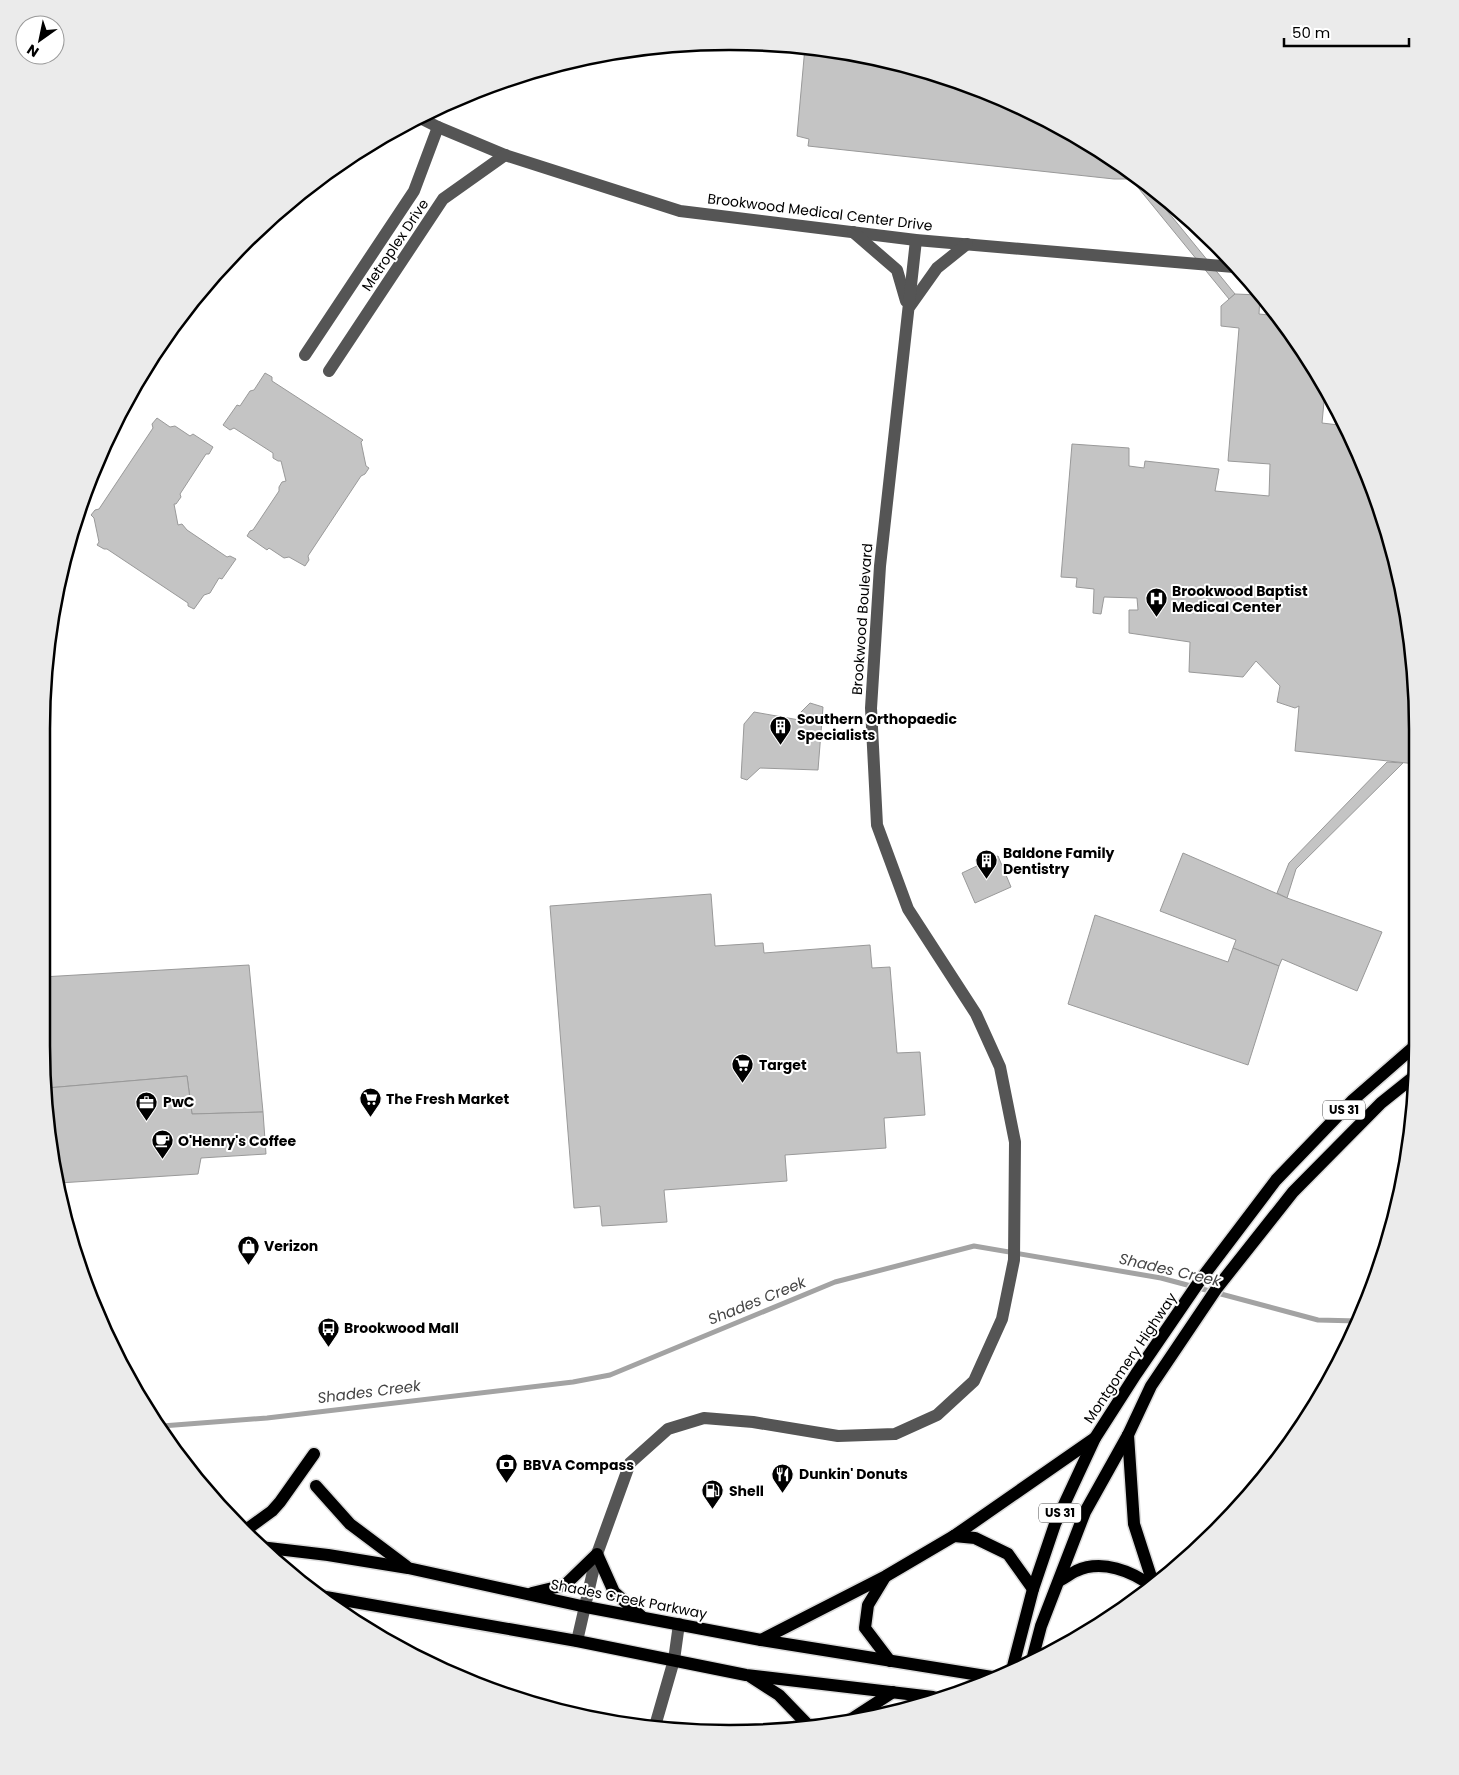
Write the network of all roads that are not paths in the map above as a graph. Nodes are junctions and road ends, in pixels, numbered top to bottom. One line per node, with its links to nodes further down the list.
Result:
1 (427, 121): 2 (street, Brookwood Medical Center Drive)
2 (438, 127): 3 (street, Brookwood Medical Center Drive); 9 (street, Metroplex Drive)
3 (506, 155): 4 (street, Brookwood Medical Center Drive); 10 (street, Metroplex Drive)
4 (853, 232): 5 (street, Brookwood Medical Center Drive); 8 (street, Brookwood Boulevard)
5 (916, 240): 6 (street, Brookwood Medical Center Drive); 8 (street, Brookwood Boulevard)
6 (967, 244): 7 (street, Brookwood Medical Center Drive); 8 (street, Brookwood Boulevard)
7 (1225, 265)
8 (908, 308): 22 (street, Brookwood Boulevard)
9 (305, 355)
10 (329, 371)
11 (1409, 1051): 16 (main road, Montgomery Highway / US 31)
12 (1408, 1081): 14 (main road, US 31)
13 (1408, 1090): 14 (main road)
14 (1381, 1103): 15 (main road, US 31)
15 (1128, 1435): 25 (main road); 26 (main road, US 31)
16 (1095, 1438): 20 (main road); 28 (main road, Montgomery Highway / US 31)
17 (314, 1454): 19 (main road)
18 (316, 1486): 23 (main road)
19 (250, 1527)
20 (954, 1536): 24 (main road); 28 (main road)
21 (272, 1548): 23 (main road, Shades Creek Parkway)
22 (597, 1554): 29 (main road); 31 (street, Brookwood Boulevard); 32 (main road)
23 (408, 1568): 29 (main road, Shades Creek Parkway)
24 (886, 1576): 34 (main road); 38 (main road)
25 (1151, 1579)
26 (1059, 1581): 27 (main road); 36 (main road, US 31)
27 (1146, 1583)
28 (1033, 1589): 39 (main road, Montgomery Highway / US 31)
29 (527, 1594): 31 (main road, Shades Creek Parkway)
30 (336, 1599): 35 (main road)
31 (586, 1607): 32 (main road, Shades Creek Parkway); 35 (street, Brookwood Boulevard)
32 (641, 1616): 33 (main road, Shades Creek Parkway)
33 (679, 1624): 34 (main road, Shades Creek Parkway); 37 (street)
34 (761, 1640): 38 (main road, Shades Creek Parkway)
35 (578, 1641): 37 (main road)
36 (1034, 1653)
37 (674, 1660): 40 (main road); 45 (street)
38 (890, 1661): 41 (main road, Shades Creek Parkway)
39 (1013, 1662)
40 (746, 1675): 42 (main road); 46 (main road)
41 (983, 1676)
42 (893, 1692): 43 (main road); 44 (main road)
43 (925, 1696)
44 (862, 1712)
45 (657, 1721)
46 (804, 1721)

